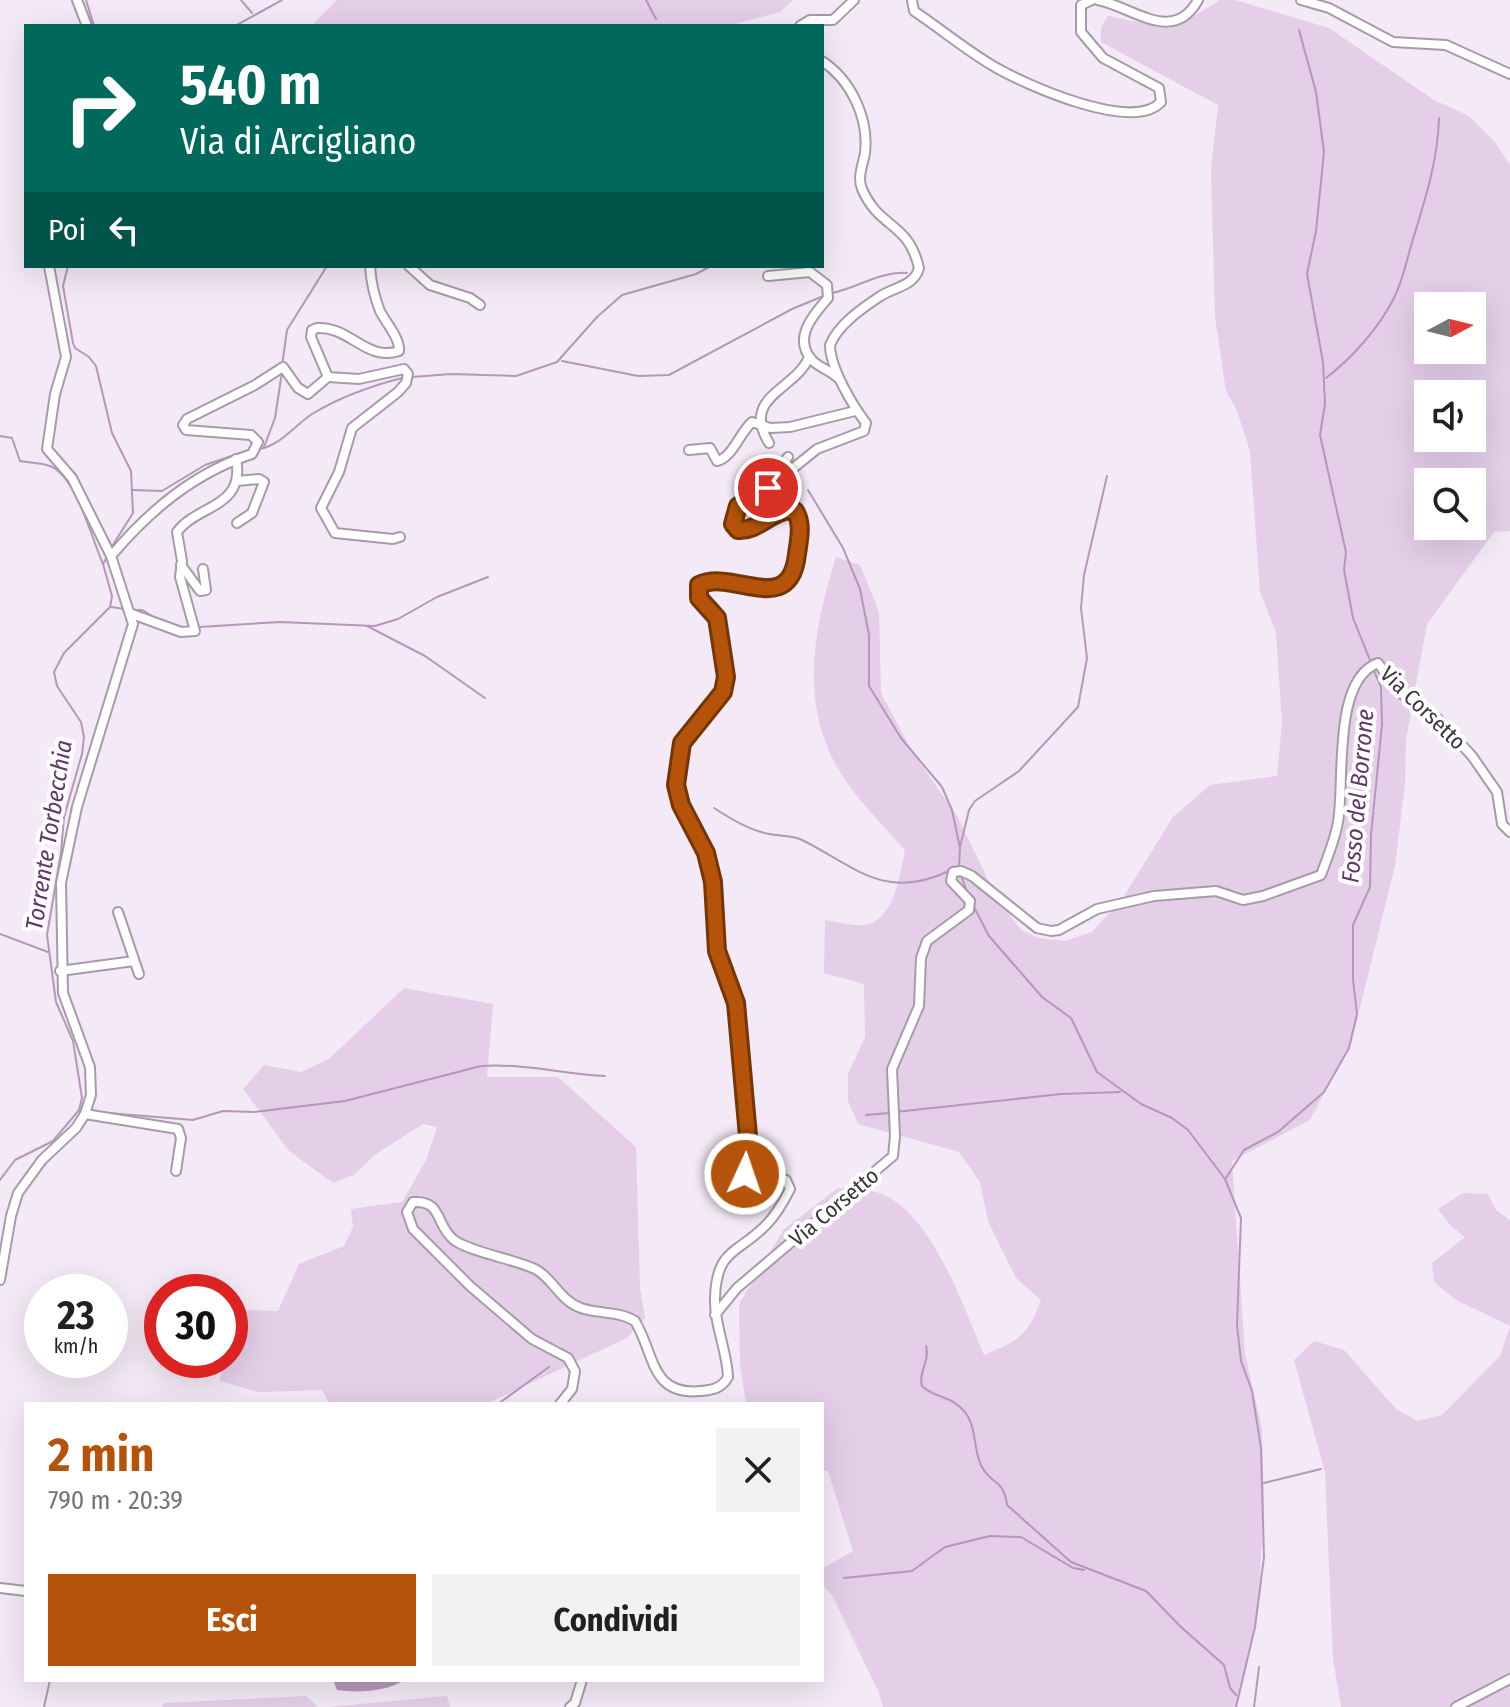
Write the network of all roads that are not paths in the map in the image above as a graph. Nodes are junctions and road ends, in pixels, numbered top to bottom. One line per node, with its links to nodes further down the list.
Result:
1 (77, 0): 8 (street)
2 (854, 0): 9 (street)
3 (912, 0): 4 (street)
4 (1092, 0)
5 (1098, 0): 6 (street)
6 (1198, 0)
7 (1301, 0): 11 (street)
8 (86, 24)
9 (803, 24)
10 (824, 63): 19 (street)
11 (1510, 74)
12 (49, 268): 30 (street)
13 (370, 268): 18 (street)
14 (411, 268): 16 (street)
15 (768, 276): 17 (street)
16 (480, 305)
17 (809, 357): 19 (street); 21 (street)
18 (328, 377): 25 (street); 29 (street)
19 (844, 384): 20 (street)
20 (855, 411): 21 (street); 27 (street)
21 (762, 423): 22 (street); 23 (street)
22 (769, 443)
23 (689, 450)
24 (788, 457): 27 (street)
25 (236, 459): 26 (street); 30 (street)
26 (237, 481): 28 (street); 31 (street)
27 (760, 492): 42 (street)
28 (237, 523)
29 (400, 537)
30 (111, 556): 33 (street)
31 (181, 565): 32 (street); 33 (street)
32 (203, 569)
33 (132, 614): 37 (street)
34 (1510, 832): 42 (street, Via Corsetto)
35 (118, 912): 36 (street)
36 (134, 961): 37 (street); 38 (street)
37 (60, 971): 39 (street)
38 (139, 974)
39 (85, 1114): 40 (street); 41 (street)
40 (176, 1171)
41 (0, 1280)
42 (715, 1315): 43 (street)
43 (562, 1402)
44 (0, 1588): 45 (street)
45 (24, 1591)
46 (1510, 1679): 49 (street)
47 (582, 1682): 48 (street)
48 (570, 1707)
49 (1456, 1707)

